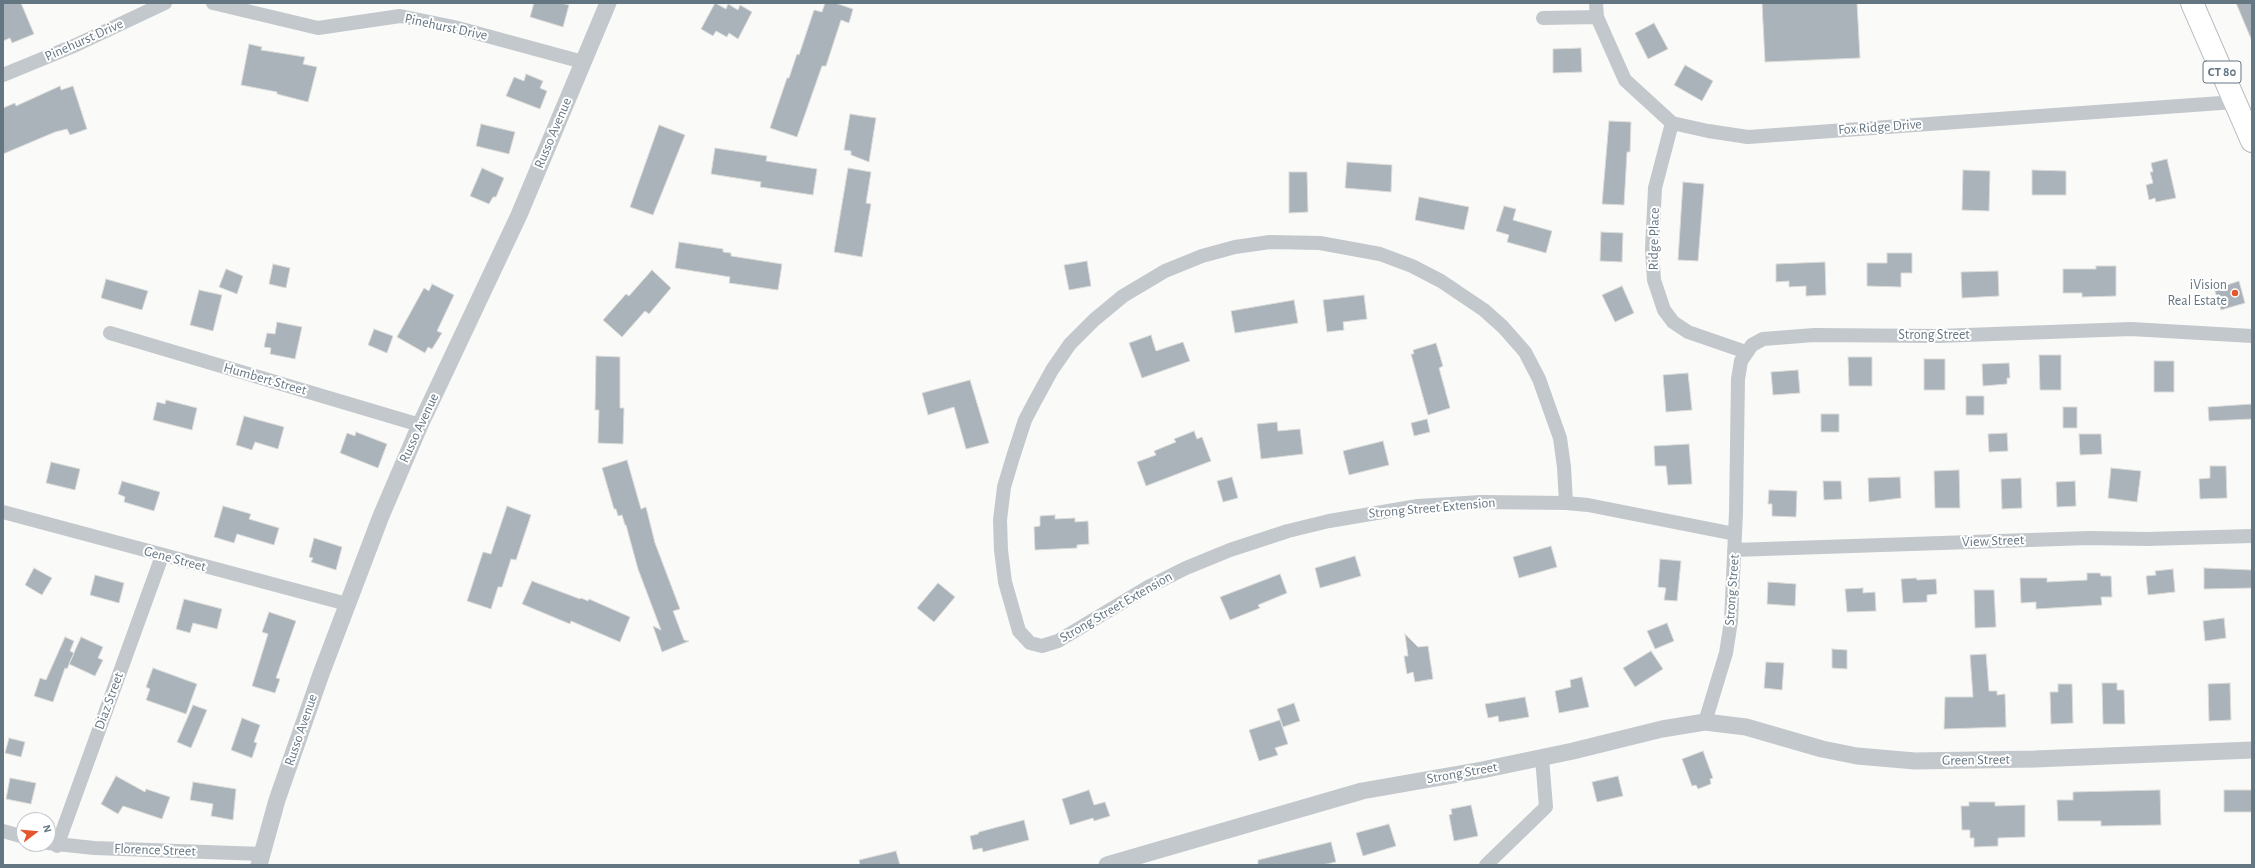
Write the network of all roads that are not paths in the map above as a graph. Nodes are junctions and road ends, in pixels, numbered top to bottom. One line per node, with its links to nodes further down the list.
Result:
1 (165, 3): 8 (street, Pinehurst Drive)
2 (213, 3): 7 (street, Pinehurst Drive)
3 (608, 3): 7 (street, Russo Avenue)
4 (2192, 3): 9 (main road, CT 80)
5 (1597, 10): 6 (street); 10 (street, Fox Ridge Drive)
6 (1543, 18)
7 (583, 62): 15 (street, Russo Avenue)
8 (3, 75)
9 (2235, 102): 10 (street, Fox Ridge Drive); 11 (main road, CT 80)
10 (1672, 123): 14 (street, Ridge Place)
11 (2252, 141)
12 (110, 333): 15 (street, Humbert Street)
13 (2252, 336): 14 (street, Strong Street)
14 (1746, 352): 18 (street, Strong Street)
15 (420, 424): 22 (street, Russo Avenue)
16 (1566, 503): 16 (street, Strong Street Extension); 18 (street, Strong Street Extension)
17 (3, 512): 21 (street, Gene Street)
18 (1735, 534): 20 (street, Strong Street)
19 (2252, 536): 20 (street, View Street)
20 (1734, 550): 23 (street, Strong Street)
21 (162, 556): 22 (street, Gene Street); 28 (street, Diaz Street)
22 (347, 604): 30 (street, Russo Avenue)
23 (1704, 722): 24 (street, Green Street); 25 (street, Strong Street)
24 (2252, 750)
25 (1542, 758): 31 (street, Strong Street); 32 (street)
26 (3, 831): 27 (street)
27 (16, 835)
28 (56, 836)
29 (56, 844): 30 (street, Florence Street)
30 (261, 859)
31 (1107, 865)
32 (1486, 865)

